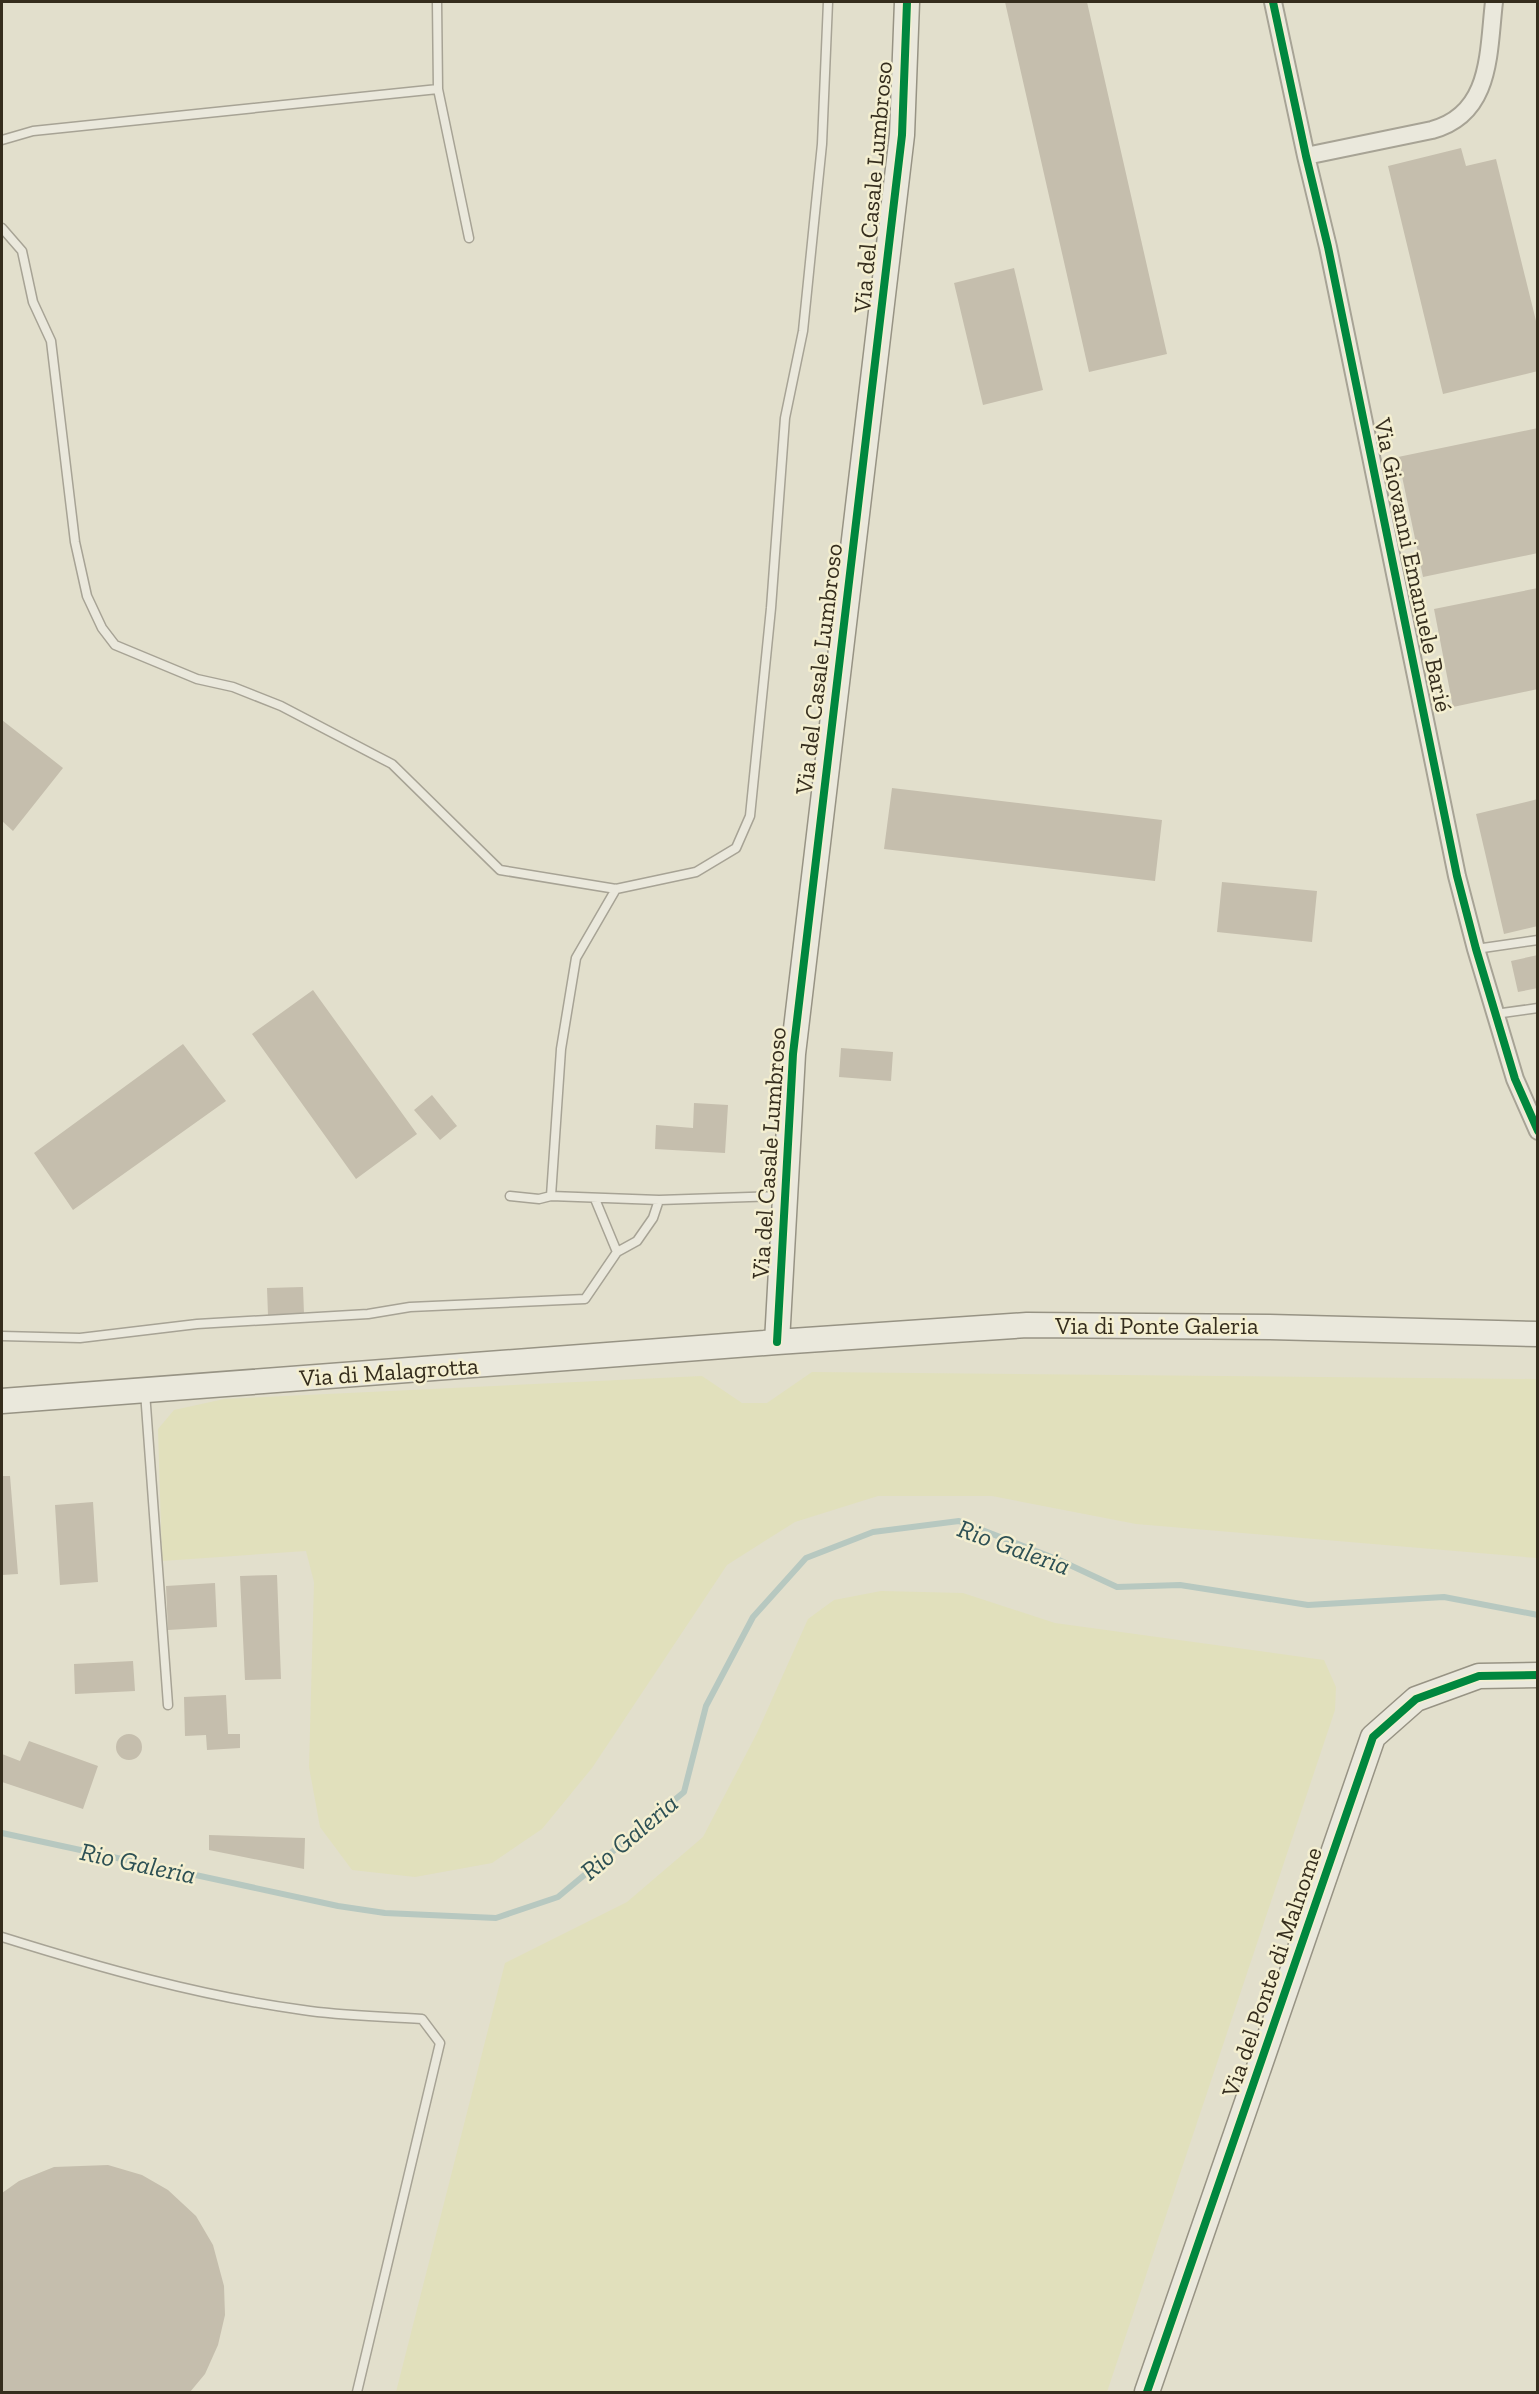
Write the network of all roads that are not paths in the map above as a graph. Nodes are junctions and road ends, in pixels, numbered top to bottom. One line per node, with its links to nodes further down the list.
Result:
1 (437, 2): 6 (lane)
2 (828, 2): 11 (lane)
3 (907, 2): 19 (street, Via del Casale Lumbroso)
4 (1273, 2): 8 (street, Via Giovanni Emanuele Barié)
5 (1494, 2): 8 (street)
6 (438, 89): 7 (lane); 10 (lane)
7 (2, 140)
8 (1306, 156): 13 (street, Via Giovanni Emanuele Barié)
9 (2, 228): 11 (lane)
10 (469, 238)
11 (616, 889): 18 (lane)
12 (1538, 940): 13 (lane)
13 (1476, 949): 15 (street, Via Giovanni Emanuele Barié)
14 (1538, 1008): 15 (lane)
15 (1495, 1014): 16 (street, Via Giovanni Emanuele Barié)
16 (1538, 1131)
17 (510, 1196): 18 (lane)
18 (551, 1196): 20 (lane)
19 (785, 1196): 21 (lane); 25 (street, Via del Casale Lumbroso)
20 (595, 1199): 21 (lane); 22 (lane)
21 (659, 1200): 22 (lane)
22 (616, 1252): 24 (lane)
23 (1538, 1334): 25 (street, Via di Ponte Galeria)
24 (2, 1336)
25 (777, 1342): 26 (street, Via di Malagrotta)
26 (145, 1390): 27 (street, Via di Malagrotta); 29 (lane)
27 (2, 1401)
28 (1538, 1676): 32 (street, Via del Ponte di Malnome)
29 (168, 1705)
30 (2, 1937): 31 (lane)
31 (357, 2392)
32 (1147, 2392)

